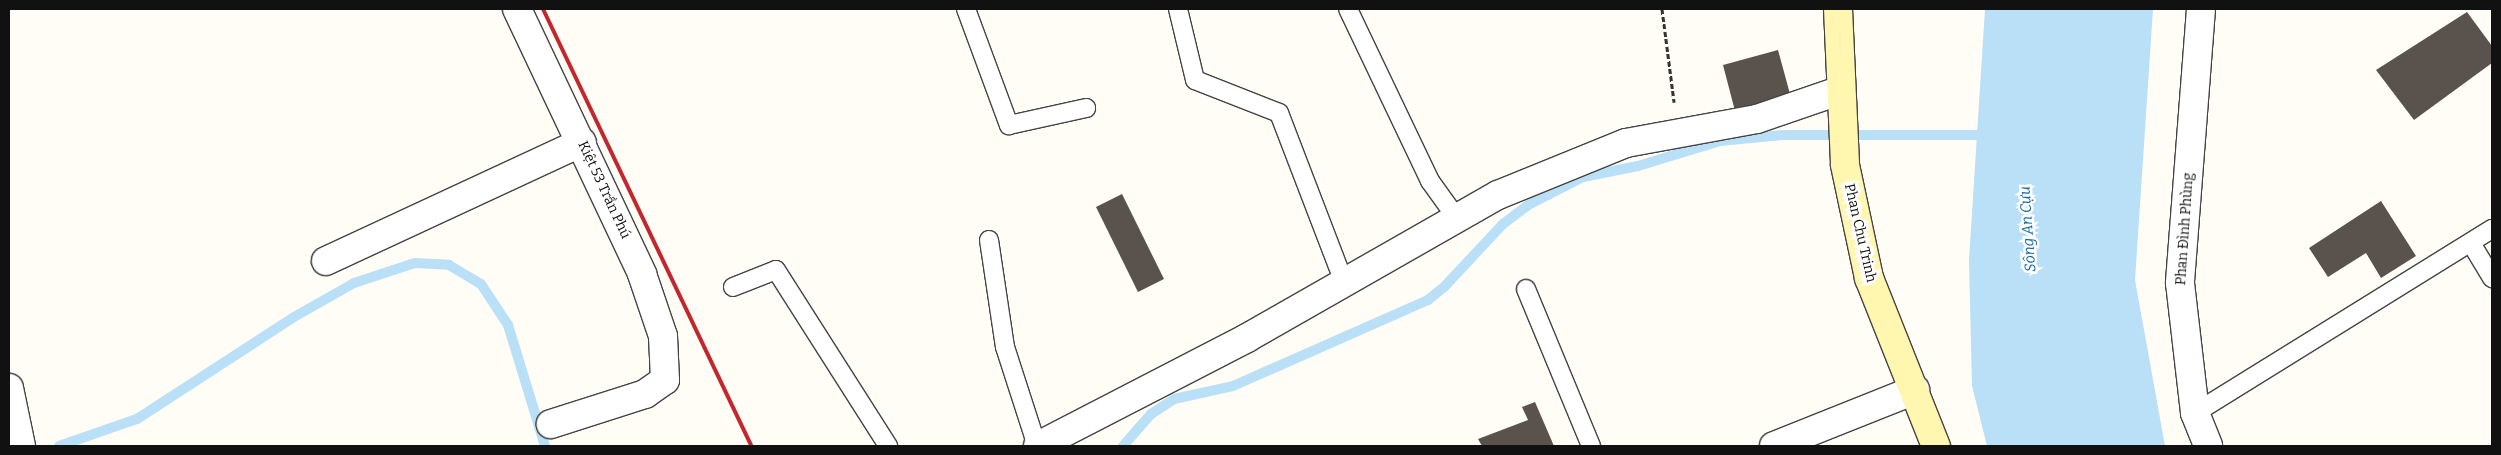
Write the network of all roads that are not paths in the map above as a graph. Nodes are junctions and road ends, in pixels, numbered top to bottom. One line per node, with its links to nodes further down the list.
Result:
1 (517, 9): 9 (street, Kiệt 53 Trần Phú)
2 (966, 9): 8 (lane)
3 (1178, 9): 16 (lane)
4 (1348, 9): 10 (lane)
5 (1838, 9): 7 (street, Phan Chu Trinh)
6 (2201, 9): 21 (street, Phan Đình Phùng)
7 (1840, 98): 10 (street); 20 (street, Phan Chu Trinh)
8 (1086, 108)
9 (582, 142): 14 (street); 22 (street, Kiệt 53 Trần Phú)
10 (1456, 217): 16 (street)
11 (2492, 229): 13 (lane)
12 (989, 240): 25 (lane)
13 (2470, 243): 15 (lane); 21 (lane)
14 (326, 261)
15 (2492, 278)
16 (1344, 282): 25 (street)
17 (733, 287): 24 (lane)
18 (1526, 289): 26 (lane)
19 (9, 388): 23 (street)
20 (1915, 390): 27 (street); 28 (street, Phan Chu Trinh)
21 (2195, 413): 29 (street, Phan Đình Phùng)
22 (551, 424)
23 (17, 440)
24 (888, 446)
25 (1038, 446)
26 (1591, 446)
27 (1774, 446)
28 (1936, 446)
29 (2208, 446)

